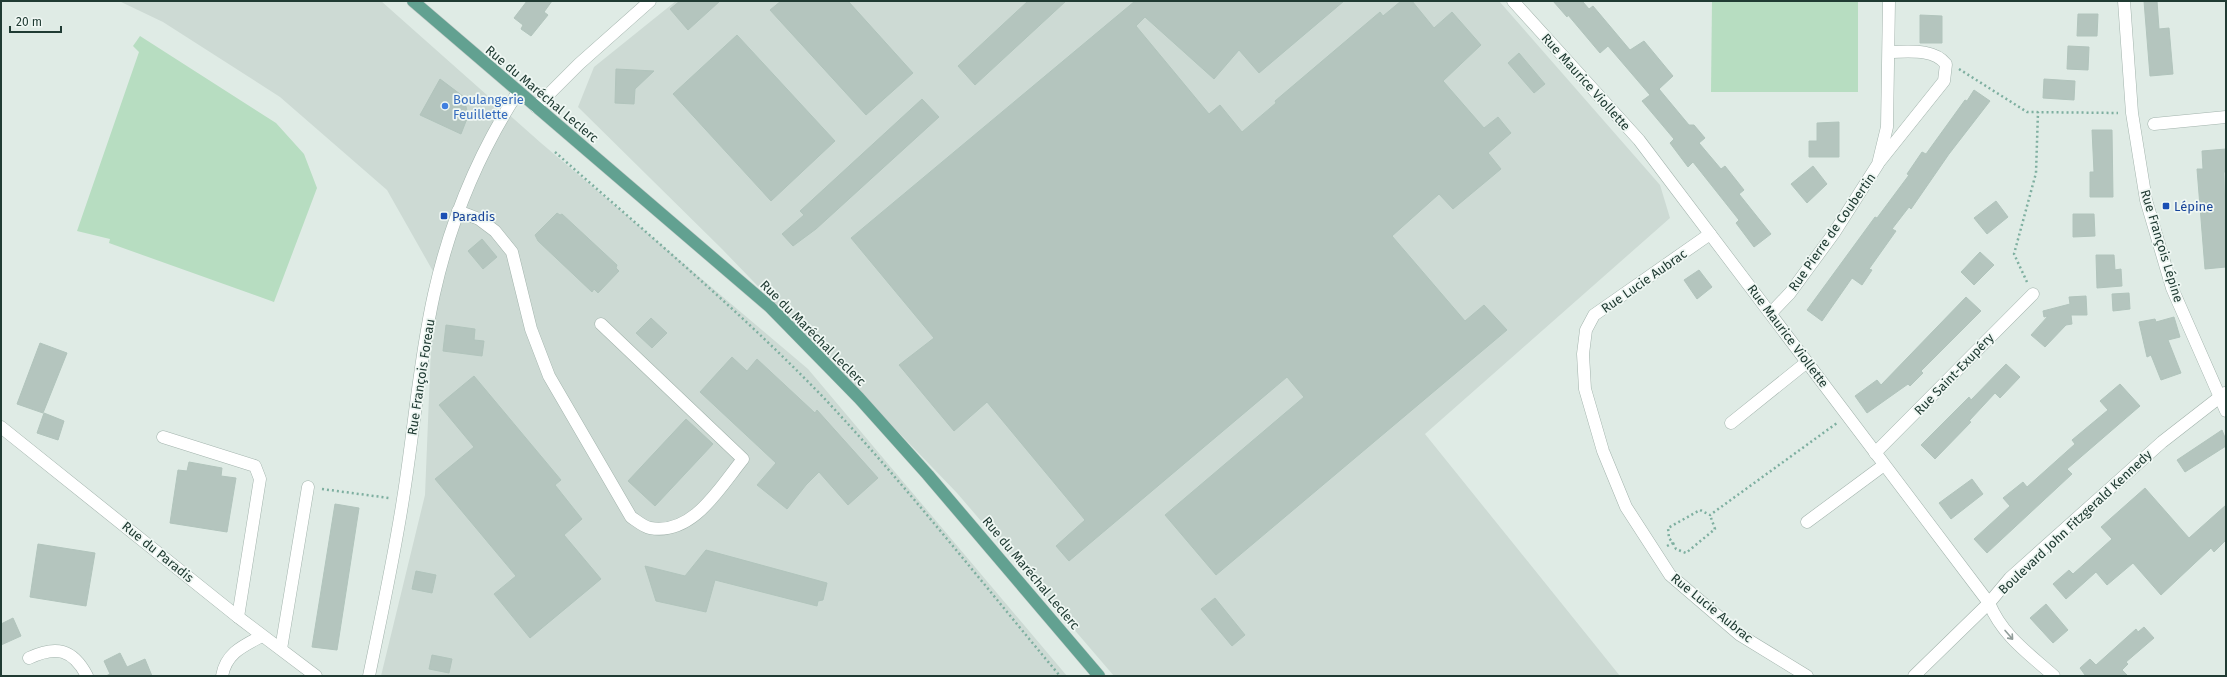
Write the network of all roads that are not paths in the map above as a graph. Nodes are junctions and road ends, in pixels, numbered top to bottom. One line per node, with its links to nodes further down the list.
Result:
1 (413, 1): 7 (main road, Rue du Maréchal Leclerc)
2 (650, 1): 8 (street)
3 (1513, 1): 13 (street, Rue Maurice Viollette)
4 (1889, 1): 6 (street, Rue Pierre de Coubertin)
5 (2124, 1): 18 (street, Rue François Lépine)
6 (1889, 52): 11 (street, Rue Pierre de Coubertin); 11 (street)
7 (518, 92): 8 (main road, Rue du Maréchal Leclerc); 12 (street, Rue François Foreau)
8 (536, 107): 36 (main road, Rue du Maréchal Leclerc)
9 (2226, 117): 10 (street)
10 (2154, 124)
11 (1878, 164): 15 (street, Rue Pierre de Coubertin)
12 (458, 211): 16 (street); 35 (street, Rue François Foreau)
13 (1710, 234): 15 (street, Rue Maurice Viollette); 37 (street, Rue Lucie Aubrac)
14 (2033, 294): 23 (street, Rue Saint-Exupéry)
15 (1771, 313): 17 (street, Rue Maurice Viollette)
16 (601, 324)
17 (1807, 362): 20 (street); 23 (street, Rue Maurice Viollette)
18 (2223, 394): 19 (street, Rue François Lépine); 27 (street, Boulevard John Fitzgerald Kennedy)
19 (2226, 411)
20 (1731, 423)
21 (1, 427): 28 (street, Rue du Paradis)
22 (163, 437): 28 (street)
23 (1875, 454): 24 (street, Rue Maurice Viollette)
24 (1884, 464): 26 (street); 27 (street, Rue Maurice Viollette)
25 (308, 487): 30 (street)
26 (1808, 522)
27 (1988, 603): 38 (street, Boulevard John Fitzgerald Kennedy); 39 (street, Rue Maurice Viollette, one-way to 39)
28 (238, 617): 29 (street, Rue du Paradis)
29 (262, 636): 30 (street, Rue du Paradis); 33 (street)
30 (281, 649): 34 (street, Rue du Paradis)
31 (29, 658): 32 (street)
32 (87, 676)
33 (222, 676)
34 (316, 676)
35 (369, 676)
36 (1099, 676)
37 (1807, 676)
38 (1914, 676)
39 (2054, 676)

